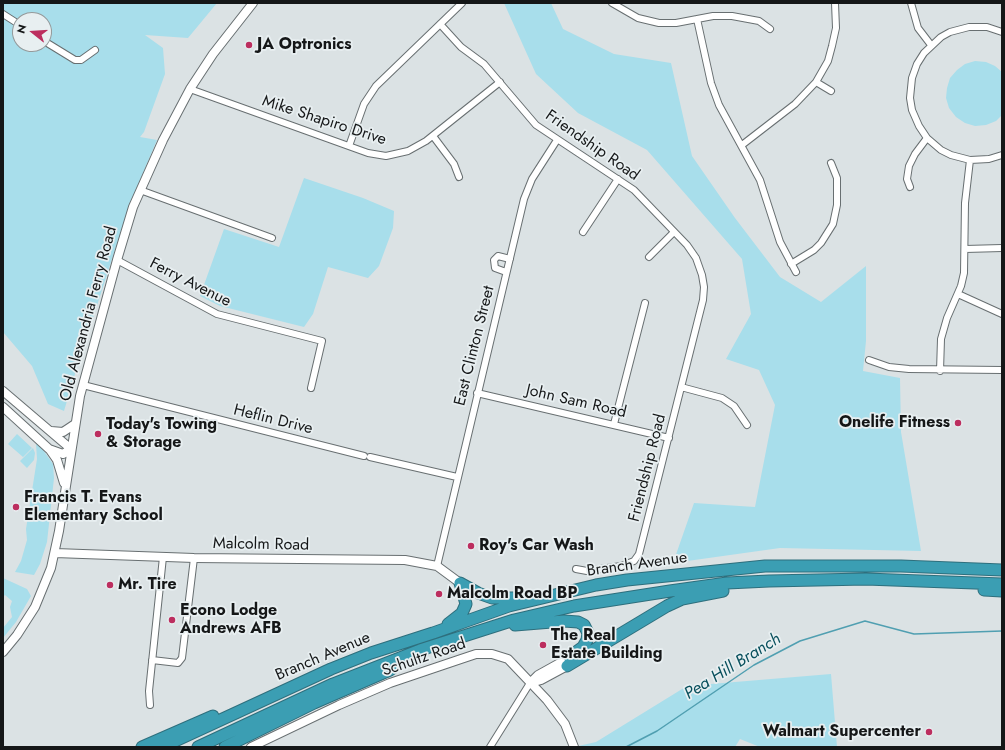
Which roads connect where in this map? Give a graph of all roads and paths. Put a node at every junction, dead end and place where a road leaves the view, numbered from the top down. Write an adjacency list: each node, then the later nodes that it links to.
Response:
1 (253, 3): 17 (street, Old Alexandria Ferry Road)
2 (462, 3): 9 (street)
3 (612, 3): 7 (street)
4 (835, 3): 16 (street)
5 (911, 3): 12 (street)
6 (3, 14): 8 (street)
7 (697, 19): 10 (street); 22 (street)
8 (12, 20)
9 (440, 24): 15 (street, Friendship Road); 23 (street)
10 (770, 29)
11 (1002, 32): 12 (street)
12 (931, 45): 20 (street)
13 (52, 46): 14 (street)
14 (95, 50)
15 (500, 82): 19 (street, Mike Shapiro Drive); 21 (street, Friendship Road)
16 (816, 82): 18 (street); 22 (street)
17 (190, 89): 23 (street, Mike Shapiro Drive); 30 (street, Old Alexandria Ferry Road)
18 (831, 90)
19 (433, 136): 23 (street, Mike Shapiro Drive); 27 (street)
20 (927, 138): 25 (street); 29 (street)
21 (557, 140): 28 (street, Friendship Road); 37 (street, East Clinton Street)
22 (742, 145): 39 (street)
23 (349, 146)
24 (1002, 155): 25 (street)
25 (970, 160): 34 (street)
26 (831, 163): 39 (street)
27 (459, 177)
28 (618, 179): 31 (street); 32 (street, Friendship Road)
29 (910, 187)
30 (140, 190): 33 (street); 38 (street, Old Alexandria Ferry Road)
31 (583, 232)
32 (674, 232): 36 (street); 50 (street, Friendship Road)
33 (272, 238)
34 (965, 248): 35 (street); 42 (street)
35 (1002, 248)
36 (649, 257)
37 (510, 258): 40 (street, East Clinton Street); 40 (street)
38 (117, 260): 48 (street, Old Alexandria Ferry Road); 49 (street, Ferry Avenue)
39 (791, 264): 41 (street)
40 (506, 272): 52 (street, East Clinton Street)
41 (796, 272)
42 (958, 294): 44 (street); 47 (street)
43 (644, 303): 55 (street)
44 (1002, 314)
45 (869, 360): 47 (street)
46 (1002, 370): 47 (street)
47 (940, 371)
48 (83, 385): 54 (street, Old Alexandria Ferry Road); 61 (street, Heflin Drive)
49 (311, 388)
50 (681, 388): 56 (street); 58 (street, Friendship Road)
51 (3, 391): 57 (street)
52 (477, 393): 55 (street, John Sam Road); 61 (street, East Clinton Street)
53 (3, 407): 59 (street)
54 (75, 424): 57 (street); 60 (street, Old Alexandria Ferry Road)
55 (614, 424): 58 (street, John Sam Road)
56 (747, 425)
57 (48, 430): 60 (street)
58 (669, 438): 68 (street, Friendship Road)
59 (50, 449): 60 (street); 62 (street)
60 (71, 449): 62 (street, Old Alexandria Ferry Road)
61 (457, 477): 66 (street, East Clinton Street)
62 (65, 488): 63 (street, Old Alexandria Ferry Road)
63 (55, 553): 64 (street, Malcolm Road); 78 (street, Old Alexandria Ferry Road)
64 (163, 557): 65 (street, Malcolm Road); 79 (street)
65 (194, 558): 66 (street, Malcolm Road); 79 (street)
66 (437, 566): 71 (street, Malcolm Road)
67 (1002, 568): 74 (highway, Branch Avenue)
68 (576, 569)
69 (769, 581): 70 (highway, Branch Avenue); 75 (highway, Branch Avenue); 80 (highway)
70 (921, 581): 72 (highway, Branch Avenue); 73 (highway)
71 (460, 583): 74 (highway); 76 (highway)
72 (1002, 584)
73 (1002, 591)
74 (567, 592): 76 (highway, Branch Avenue)
75 (494, 626): 77 (highway, Branch Avenue); 80 (highway)
76 (433, 633): 82 (highway, Branch Avenue)
77 (420, 650): 86 (highway, Branch Avenue); 87 (highway)
78 (3, 652)
79 (152, 660): 83 (street)
80 (566, 663): 81 (street)
81 (530, 683): 88 (street, Schultz Road); 89 (street); 90 (street, Schultz Road)
82 (281, 692): 84 (highway); 85 (highway, Branch Avenue)
83 (150, 705)
84 (142, 747)
85 (162, 747)
86 (198, 747)
87 (225, 747)
88 (251, 747)
89 (490, 747)
90 (574, 747)

